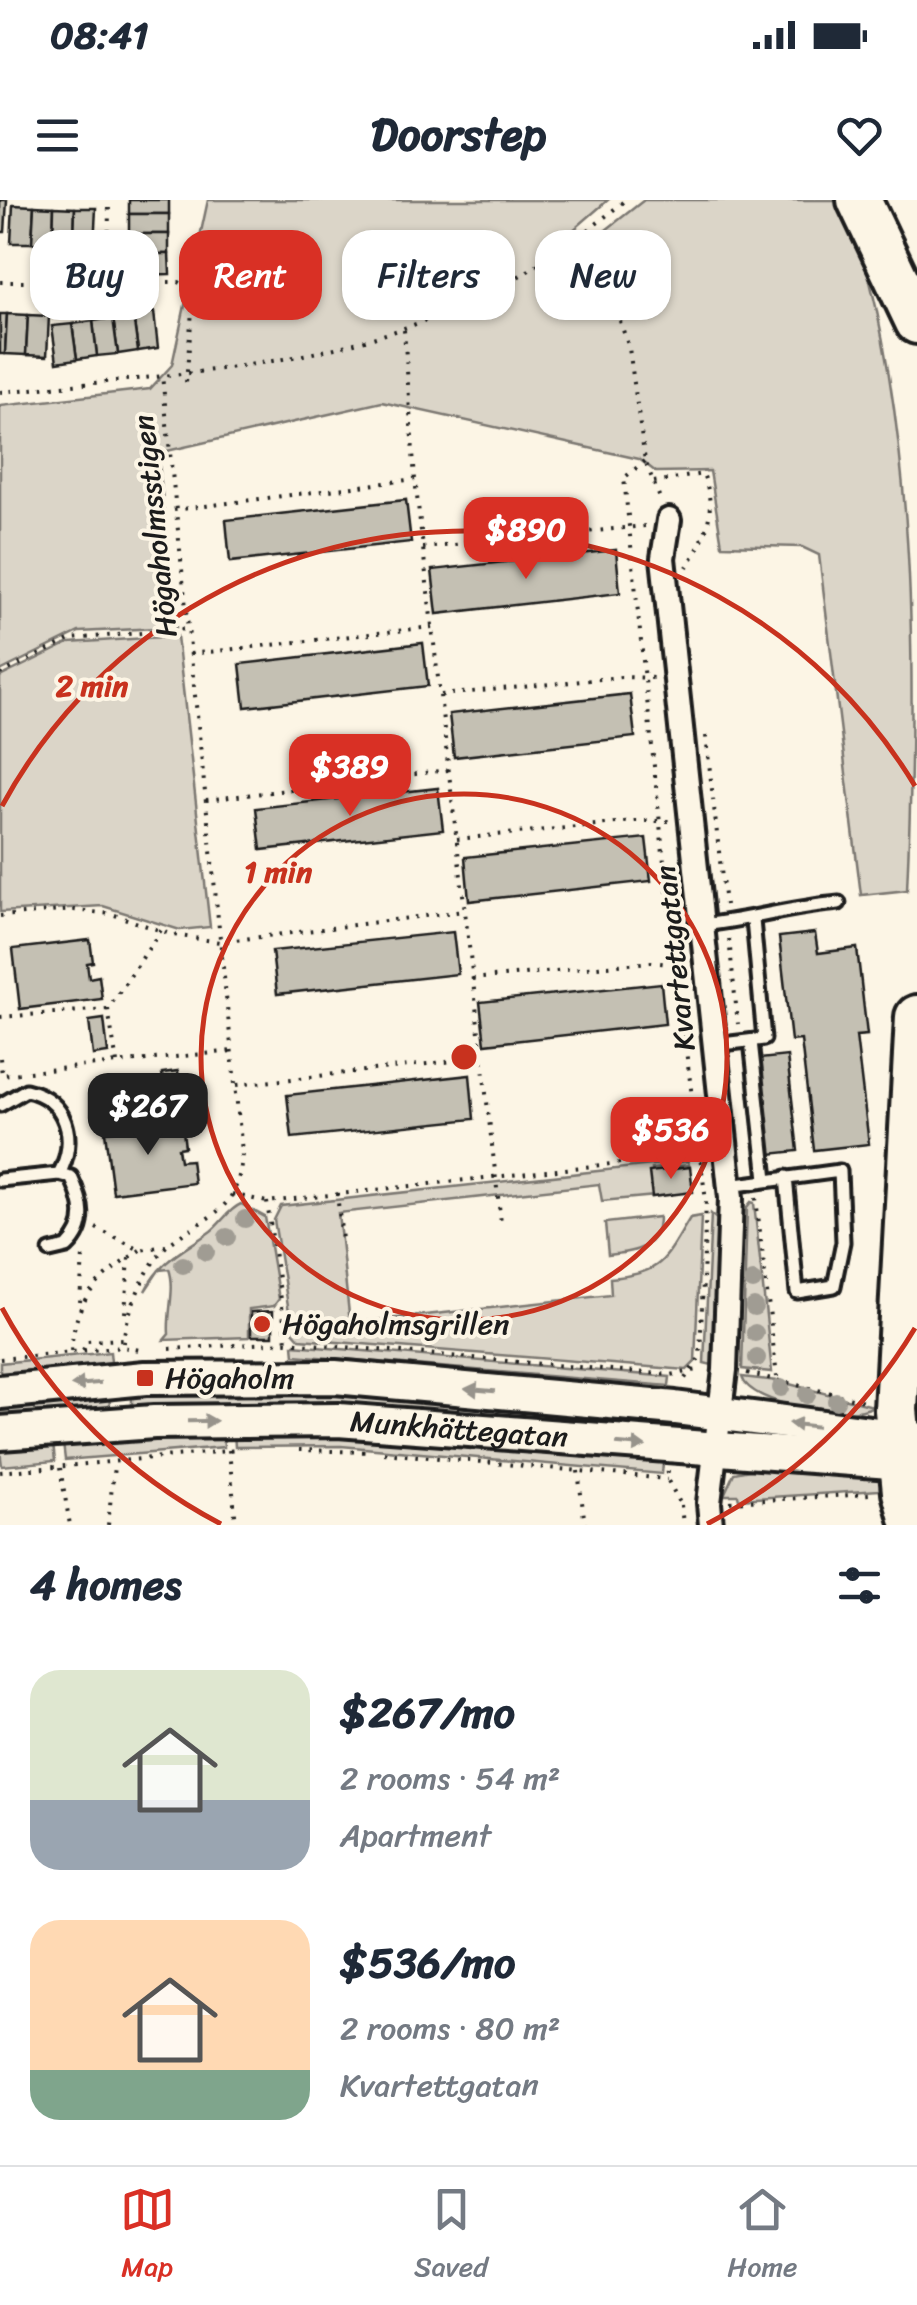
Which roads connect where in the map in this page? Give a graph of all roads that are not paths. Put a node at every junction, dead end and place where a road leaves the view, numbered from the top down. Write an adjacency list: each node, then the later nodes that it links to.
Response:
1 (859, 200): 3 (highway)
2 (874, 200): 3 (highway)
3 (917, 321)
4 (669, 520): 7 (street, Kvartettgatan)
5 (839, 903): 6 (lane)
6 (753, 920): 7 (lane); 9 (lane)
7 (701, 925): 10 (street, Kvartettgatan)
8 (917, 1016): 22 (highway)
9 (745, 1041): 10 (lane); 15 (lane)
10 (714, 1045): 16 (street, Kvartettgatan)
11 (0, 1105): 12 (lane)
12 (59, 1174): 14 (lane); 17 (lane)
13 (786, 1176): 13 (lane); 15 (lane)
14 (0, 1180)
15 (760, 1180): 16 (lane)
16 (730, 1186): 19 (street, Kvartettgatan)
17 (50, 1251)
18 (0, 1392): 19 (street, Munkhättegatan, one-way to 18)
19 (721, 1413): 21 (street, Kvartettgatan); 22 (street, Munkhättegatan, one-way to 19)
20 (0, 1433): 21 (street, Munkhättegatan, one-way to 21)
21 (716, 1451): 22 (street, Munkhättegatan); 23 (street, Kvartettgatan)
22 (909, 1451): 24 (highway)
23 (711, 1525)
24 (913, 1525)

